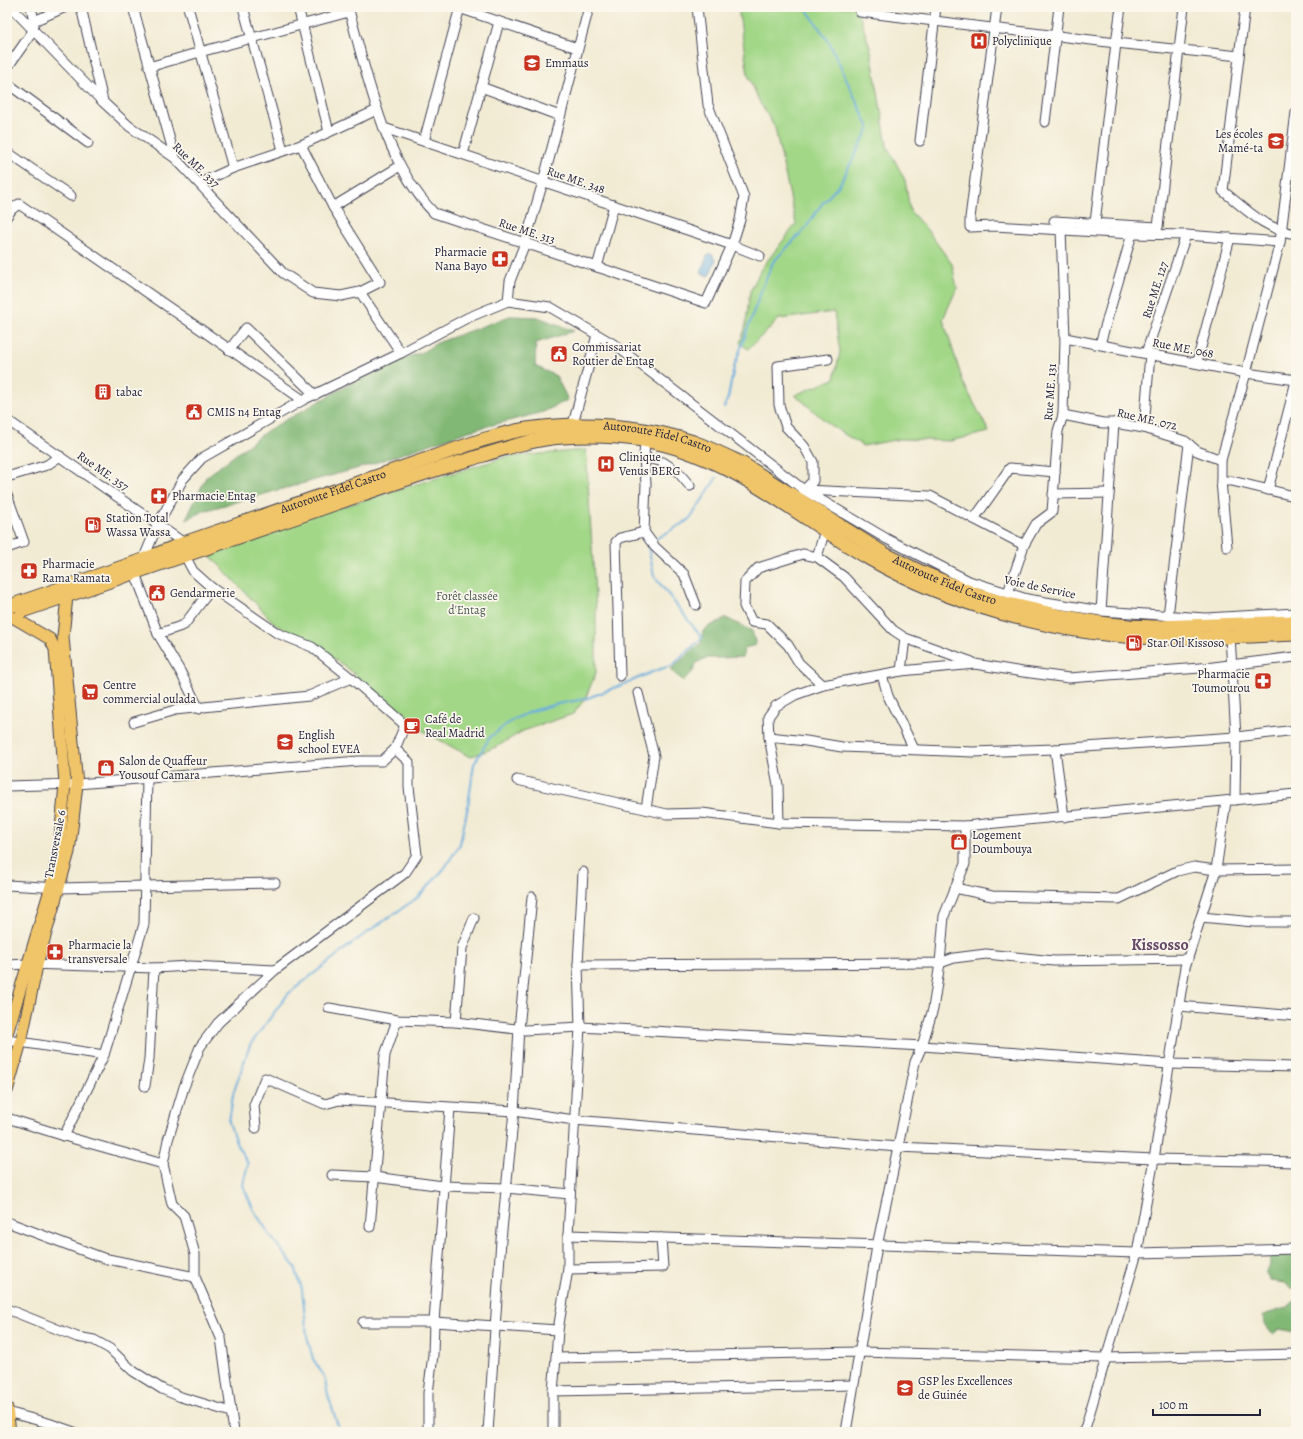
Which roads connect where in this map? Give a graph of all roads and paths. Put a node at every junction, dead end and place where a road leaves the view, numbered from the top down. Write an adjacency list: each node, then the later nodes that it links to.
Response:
1 (11, 7): 25 (street, Rue ME. 337)
2 (30, 7): 20 (street)
3 (66, 7): 20 (street)
4 (81, 7): 37 (street)
5 (133, 7): 33 (street)
6 (188, 7): 31 (street)
7 (243, 7): 27 (street)
8 (298, 7): 23 (street)
9 (459, 7): 22 (street); 44 (street)
10 (589, 7): 29 (street)
11 (697, 7): 70 (street)
12 (936, 7): 21 (street)
13 (997, 7): 24 (street)
14 (1059, 7): 26 (street)
15 (1121, 7): 28 (street)
16 (1184, 7): 30 (street)
17 (1245, 7): 32 (street)
18 (349, 9): 23 (street); 38 (street, Rue ME. 313)
19 (860, 12): 21 (street)
20 (34, 21): 25 (street)
21 (934, 21): 24 (street); 45 (street)
22 (500, 22): 29 (street); 36 (street)
23 (303, 24): 27 (street); 43 (street)
24 (994, 28): 26 (street); 62 (street)
25 (33, 31): 34 (street); 37 (street, Rue ME. 337)
26 (1056, 35): 28 (street); 41 (street)
27 (252, 38): 31 (street); 48 (street)
28 (1116, 43): 30 (street); 61 (street)
29 (577, 48): 40 (street)
30 (1179, 49): 32 (street); 61 (street)
31 (200, 52): 33 (street); 53 (street)
32 (1239, 56): 63 (street)
33 (149, 67): 51 (street)
34 (7, 68)
35 (7, 83): 46 (street)
36 (481, 87): 40 (street); 50 (street)
37 (103, 102): 51 (street, Rue ME. 337)
38 (377, 110): 42 (street, Rue ME. 313); 43 (street)
39 (1296, 112): 63 (street)
40 (560, 116): 54 (street)
41 (1045, 122)
42 (384, 128): 44 (street, Rue ME. 348); 52 (street, Rue ME. 313)
43 (329, 132): 47 (street)
44 (424, 141): 50 (street, Rue ME. 348)
45 (920, 141)
46 (88, 143)
47 (301, 144): 48 (street); 58 (street)
48 (283, 150): 53 (street)
49 (7, 152): 56 (street)
50 (463, 154): 54 (street, Rue ME. 348)
51 (175, 158): 55 (street, Rue ME. 337)
52 (400, 166): 58 (street); 69 (street, Rue ME. 313)
53 (233, 168): 55 (street)
54 (543, 182): 57 (street, Rue ME. 348); 69 (street)
55 (200, 184): 73 (street, Rue ME. 337)
56 (71, 196)
57 (614, 206): 70 (street, Rue ME. 348); 72 (street)
58 (333, 207): 73 (street, Rue ME. 337)
59 (7, 216): 78 (street)
60 (1054, 221): 61 (street)
61 (1095, 223)
62 (1061, 229): 64 (street); 76 (street, Rue ME. 131)
63 (1282, 232): 65 (street); 68 (street)
64 (1132, 234): 66 (street); 77 (street)
65 (1296, 234)
66 (1186, 235): 67 (street); 80 (street, Rue ME. 127)
67 (1230, 238): 68 (street); 82 (street)
68 (1280, 242): 83 (street)
69 (525, 243): 72 (street, Rue ME. 313); 74 (street)
70 (732, 245): 71 (street, Rue ME. 348); 72 (street, Rue ME. 313)
71 (760, 256)
72 (597, 267)
73 (360, 292): 79 (street)
74 (508, 301): 75 (street, Voie de Service); 79 (street)
75 (597, 335): 90 (street); 103 (street, Voie de Service)
76 (1065, 338): 77 (street, Rue ME. 068); 87 (street, Rue ME. 131)
77 (1100, 344): 80 (street, Rue ME. 068)
78 (229, 350): 85 (street); 86 (street)
79 (401, 353): 85 (street)
80 (1148, 353): 82 (street, Rue ME. 068); 91 (street, Rue ME. 127)
81 (828, 359): 103 (street)
82 (1196, 362): 83 (street, Rue ME. 068)
83 (1246, 373): 84 (street, Rue ME. 068); 96 (street)
84 (1296, 380): 101 (street)
85 (315, 395): 86 (street)
86 (303, 400): 108 (street)
87 (1063, 415): 89 (street, Rue ME. 072); 97 (street, Rue ME. 131)
88 (7, 420): 94 (street, Rue ME. 357)
89 (1114, 423): 91 (street, Rue ME. 072); 102 (street)
90 (573, 424): 103 (highway, Autoroute Fidel Castro); 114 (highway, Autoroute Fidel Castro)
91 (1144, 428): 93 (street, Rue ME. 072)
92 (645, 440): 95 (street); 109 (highway, Autoroute Fidel Castro); 114 (highway, Autoroute Fidel Castro)
93 (1189, 444): 96 (street, Rue ME. 072); 125 (street)
94 (60, 456): 98 (street); 108 (street, Rue ME. 357)
95 (644, 457): 100 (street); 110 (street)
96 (1221, 460): 99 (street)
97 (1055, 472): 104 (street, Rue ME. 131); 107 (street)
98 (7, 477)
99 (1221, 481): 101 (street); 112 (street)
100 (690, 486)
101 (1268, 490): 106 (street)
102 (1109, 493): 104 (street); 122 (street)
103 (800, 494): 107 (street); 120 (street, Voie de Service); 126 (highway, Autoroute Fidel Castro)
104 (1054, 494): 111 (street, Rue ME. 131)
105 (7, 495): 113 (street)
106 (1296, 496)
107 (974, 519): 111 (street)
108 (158, 524): 114 (street, Rue ME. 357); 116 (street)
109 (825, 530): 115 (street); 129 (highway, Autoroute Fidel Castro)
110 (644, 532): 121 (street); 136 (street)
111 (1024, 545): 120 (street, Rue ME. 131)
112 (1227, 547)
113 (7, 548)
114 (184, 549): 116 (highway, Autoroute Fidel Castro); 117 (highway, Autoroute Fidel Castro); 118 (street, Rue ME. 357)
115 (817, 556): 130 (street); 138 (street)
116 (143, 560): 119 (highway, Autoroute Fidel Castro)
117 (135, 573): 119 (highway, Autoroute Fidel Castro); 127 (street)
118 (212, 588): 127 (street); 137 (street, Rue ME. 357)
119 (65, 591): 123 (highway, Autoroute Fidel Castro); 151 (main road, Transversale 6)
120 (1008, 593): 122 (street, Voie de Service)
121 (696, 605)
122 (1101, 611): 125 (street, Voie de Service)
123 (8, 613): 150 (main road, Transversale 6)
124 (1296, 613): 125 (street, Voie de Service)
125 (1168, 616)
126 (1296, 622)
127 (158, 634): 140 (street)
128 (1296, 634): 129 (highway, Autoroute Fidel Castro)
129 (1230, 636): 133 (street)
130 (905, 638): 132 (street); 134 (street)
131 (1295, 656): 133 (street)
132 (975, 664): 133 (street); 134 (street)
133 (1232, 665): 144 (street)
134 (901, 671): 135 (street)
135 (882, 675): 138 (street); 146 (street)
136 (620, 676)
137 (351, 678): 140 (street); 145 (street, Rue ME. 357)
138 (823, 685): 143 (street)
139 (638, 693): 155 (street)
140 (198, 708): 141 (street)
141 (134, 722)
142 (1296, 730): 144 (street)
143 (769, 737): 146 (street); 157 (street)
144 (1236, 737): 147 (street); 154 (street)
145 (395, 749): 148 (street); 178 (street)
146 (914, 749): 147 (street)
147 (1055, 749): 156 (street)
148 (147, 778): 151 (street); 164 (street)
149 (518, 780): 155 (street)
150 (65, 784): 151 (street); 152 (street); 165 (main road, Transversale 6)
151 (77, 784): 165 (main road, Transversale 6)
152 (7, 786)
153 (1296, 794): 154 (street)
154 (1231, 801): 156 (street); 160 (street)
155 (646, 809): 157 (street)
156 (1064, 816): 158 (street)
157 (779, 823): 158 (street)
158 (965, 826): 166 (street)
159 (1296, 869): 160 (street)
160 (1216, 870): 166 (street); 168 (street)
161 (583, 872): 173 (street)
162 (275, 883): 164 (street)
163 (7, 886): 165 (street)
164 (145, 886): 165 (street); 176 (street)
165 (55, 888): 175 (main road, Transversale 6)
166 (955, 888): 172 (street)
167 (532, 897): 185 (street)
168 (1201, 917): 170 (street); 171 (street)
169 (474, 918): 183 (street)
170 (1296, 922)
171 (1188, 959): 172 (street); 179 (street)
172 (940, 963): 173 (street); 189 (street)
173 (578, 964): 184 (street)
174 (7, 965): 175 (street)
175 (32, 965): 176 (street); 186 (main road, Transversale 6); 188 (main road, Transversale 6)
176 (130, 966): 177 (street); 190 (street)
177 (154, 968): 178 (street); 193 (street)
178 (275, 970): 205 (street)
179 (1179, 1006): 181 (street); 191 (street)
180 (329, 1008): 182 (street)
181 (1296, 1016)
182 (397, 1020): 183 (street); 195 (street)
183 (456, 1022): 185 (street)
184 (580, 1027): 185 (street); 189 (street); 199 (street)
185 (519, 1029): 197 (street)
186 (7, 1034)
187 (7, 1040): 188 (street)
188 (21, 1042): 190 (street); 194 (main road, Transversale 6)
189 (922, 1046): 191 (street); 202 (street)
190 (104, 1055): 201 (street)
191 (1169, 1064): 192 (street); 203 (street)
192 (1296, 1067)
193 (145, 1086)
194 (7, 1091)
195 (380, 1104): 196 (street); 200 (street); 207 (street)
196 (450, 1108): 197 (street); 208 (street)
197 (514, 1112): 199 (street); 209 (street)
198 (7, 1118): 201 (street)
199 (574, 1120): 202 (street); 210 (street)
200 (256, 1128)
201 (64, 1136): 205 (street)
202 (898, 1147): 203 (street); 215 (street)
203 (1154, 1159): 204 (street); 217 (street)
204 (1296, 1162)
205 (163, 1164): 219 (street)
206 (332, 1175): 207 (street)
207 (374, 1177): 208 (street); 212 (street)
208 (443, 1186): 209 (street); 222 (street)
209 (506, 1188): 210 (street); 223 (street)
210 (570, 1194): 213 (street)
211 (7, 1222): 219 (street)
212 (370, 1227)
213 (568, 1235): 214 (street); 218 (street)
214 (661, 1238): 215 (street); 218 (street)
215 (877, 1246): 217 (street); 225 (street)
216 (1296, 1250): 217 (street)
217 (1137, 1253): 228 (street)
218 (568, 1269): 224 (street)
219 (195, 1277): 233 (street)
220 (7, 1309): 233 (street)
221 (363, 1322): 222 (street)
222 (434, 1322): 223 (street); 237 (street)
223 (495, 1325): 224 (street); 238 (street)
224 (558, 1330): 227 (street)
225 (859, 1352): 227 (street); 228 (street); 229 (street)
226 (1296, 1354): 228 (street)
227 (556, 1358): 230 (street)
228 (1105, 1358): 241 (street)
229 (853, 1385): 230 (street); 240 (street)
230 (553, 1391): 239 (street)
231 (7, 1408): 232 (main road)
232 (7, 1412): 234 (main road); 235 (street)
233 (231, 1412): 236 (street)
234 (10, 1432)
235 (74, 1432)
236 (234, 1432)
237 (430, 1432)
238 (488, 1432)
239 (553, 1432)
240 (846, 1432)
241 (1084, 1432)

